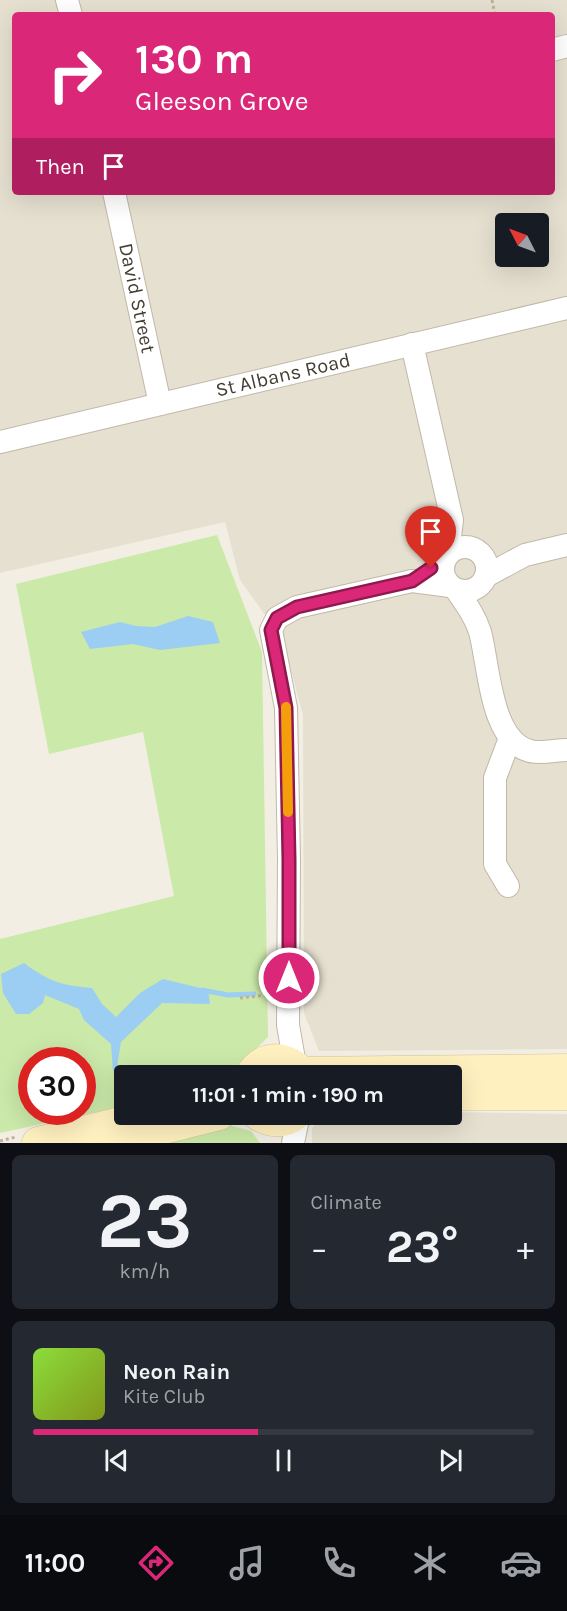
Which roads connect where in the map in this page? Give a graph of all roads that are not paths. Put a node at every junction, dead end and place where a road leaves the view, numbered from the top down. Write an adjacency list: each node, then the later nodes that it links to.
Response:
1 (115, 195): 4 (street, David Street)
2 (567, 308): 3 (street, St Albans Road)
3 (412, 344): 4 (street, St Albans Road); 6 (street)
4 (160, 404): 5 (street, St Albans Road)
5 (0, 442)
6 (452, 520): 8 (street); 10 (street)
7 (567, 544): 9 (street)
8 (476, 550): 9 (street); 10 (street); 11 (street)
9 (525, 555): 11 (street)
10 (446, 557): 12 (street); 13 (street)
11 (484, 580): 13 (street); 14 (street)
12 (412, 581): 13 (street); 18 (street)
13 (453, 588): 14 (street)
14 (479, 630): 15 (street)
15 (510, 738): 16 (street); 17 (street)
16 (567, 750)
17 (508, 886)
18 (284, 1065)
19 (462, 1070): 20 (street)
20 (567, 1070)
21 (462, 1094): 22 (street)
22 (567, 1094)
23 (114, 1124): 26 (street)
24 (175, 1125): 27 (street)
25 (295, 1125): 28 (street)
26 (38, 1143)
27 (103, 1143)
28 (293, 1143)

